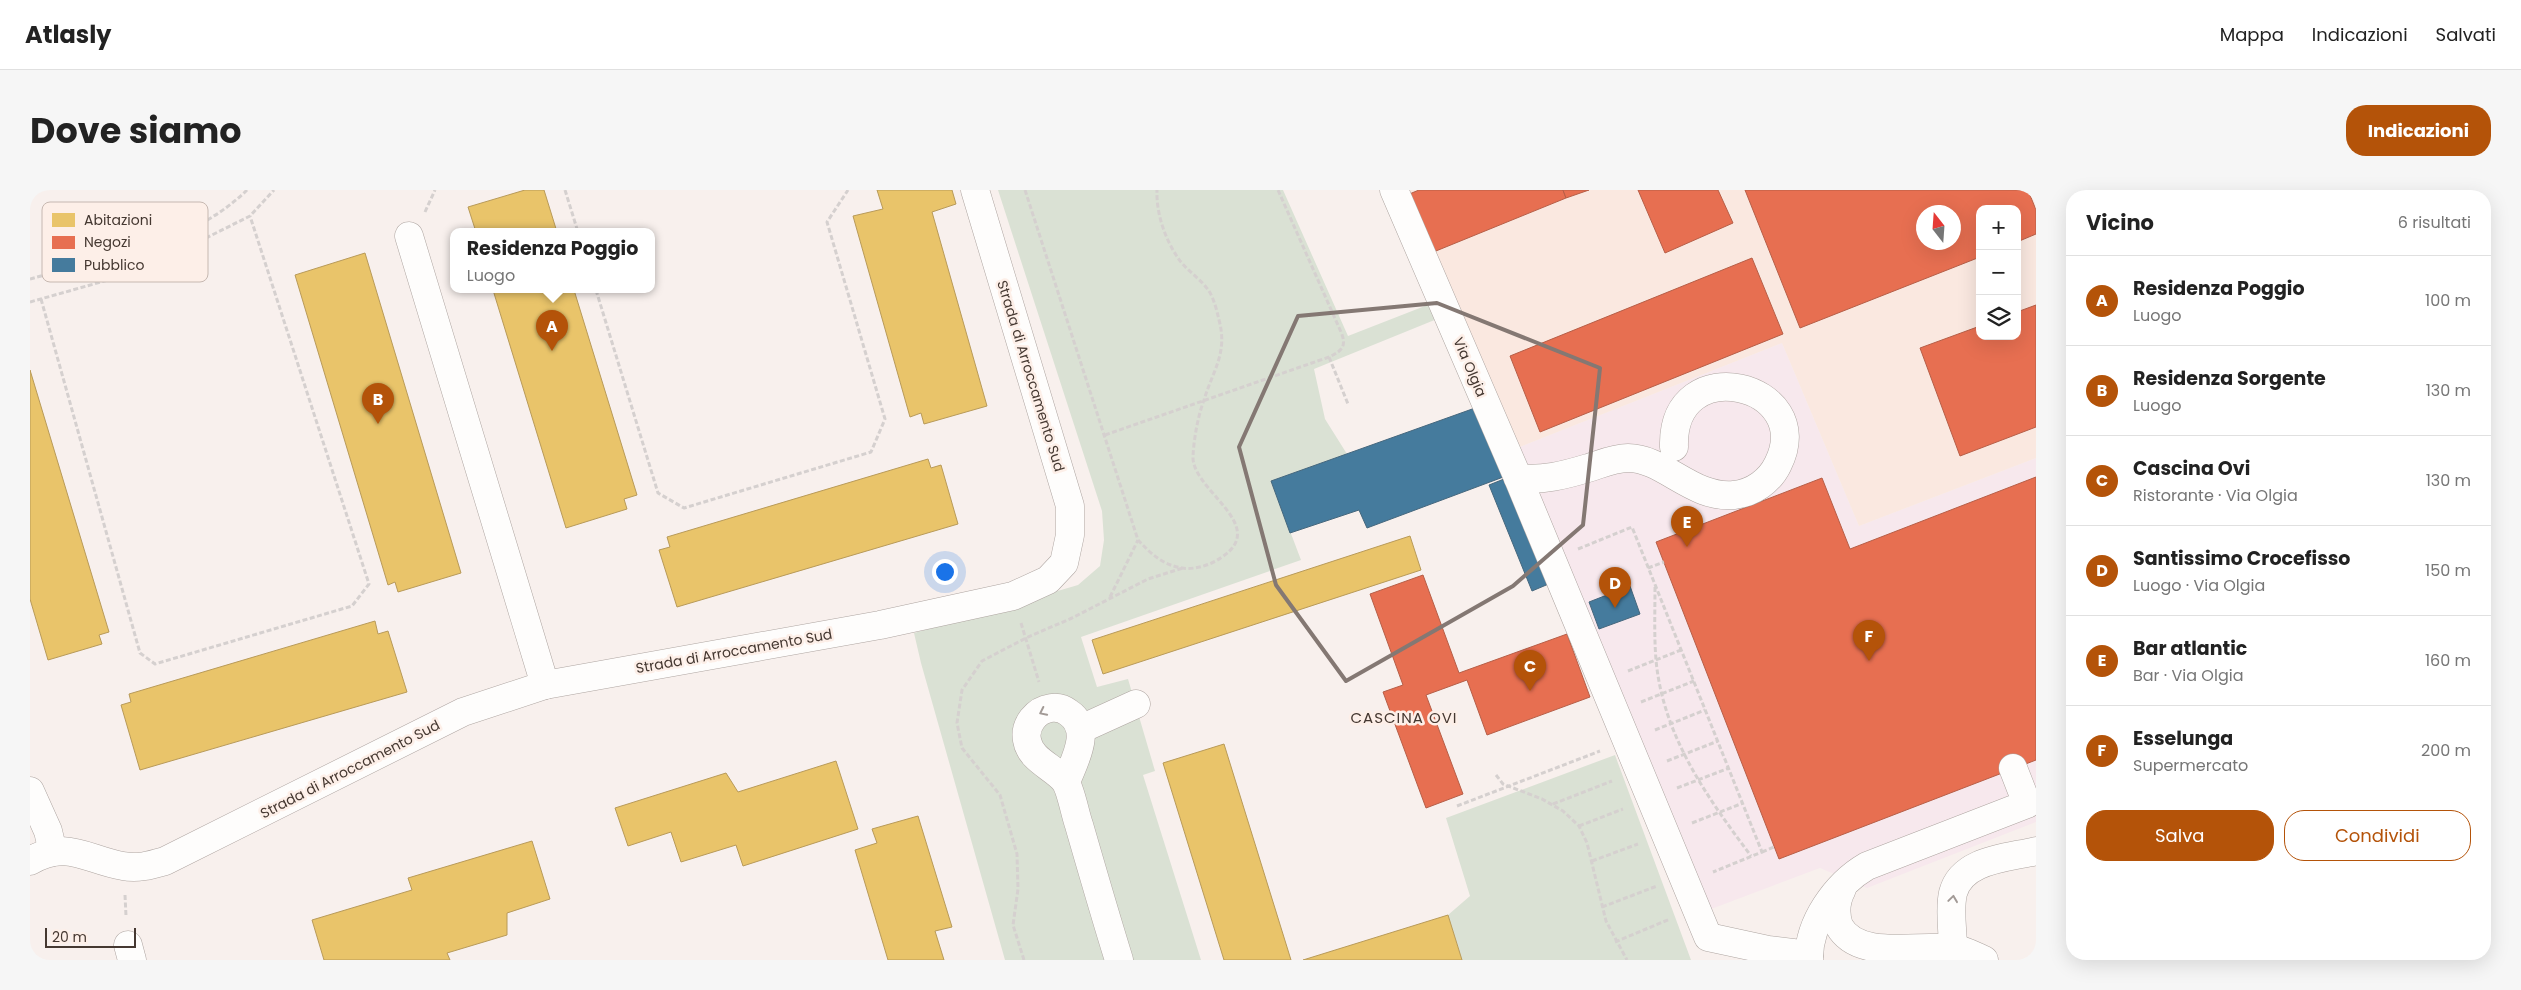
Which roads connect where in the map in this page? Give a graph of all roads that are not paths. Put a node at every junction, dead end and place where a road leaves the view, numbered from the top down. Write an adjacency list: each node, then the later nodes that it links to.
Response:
1 (975, 190): 6 (street, Strada di Arroccamento Sud)
2 (1394, 190): 5 (street, Via Olgia)
3 (409, 236): 6 (street)
4 (1674, 447): 5 (street)
5 (1518, 478): 18 (street, Via Olgia)
6 (545, 685): 14 (street, Strada di Arroccamento Sud)
7 (1136, 704): 8 (street)
8 (1081, 729): 10 (street); 10 (street, one-way to 10)
9 (2013, 768): 12 (street)
10 (1066, 782): 19 (street)
11 (30, 791): 14 (street)
12 (2031, 802): 15 (street)
13 (2036, 852): 17 (street, one-way to 13)
14 (43, 856)
15 (1856, 872): 16 (street); 18 (street)
16 (1837, 915): 17 (street); 20 (street)
17 (1953, 948): 21 (street)
18 (1809, 957)
19 (1119, 960)
20 (1854, 960)
21 (1984, 960)

